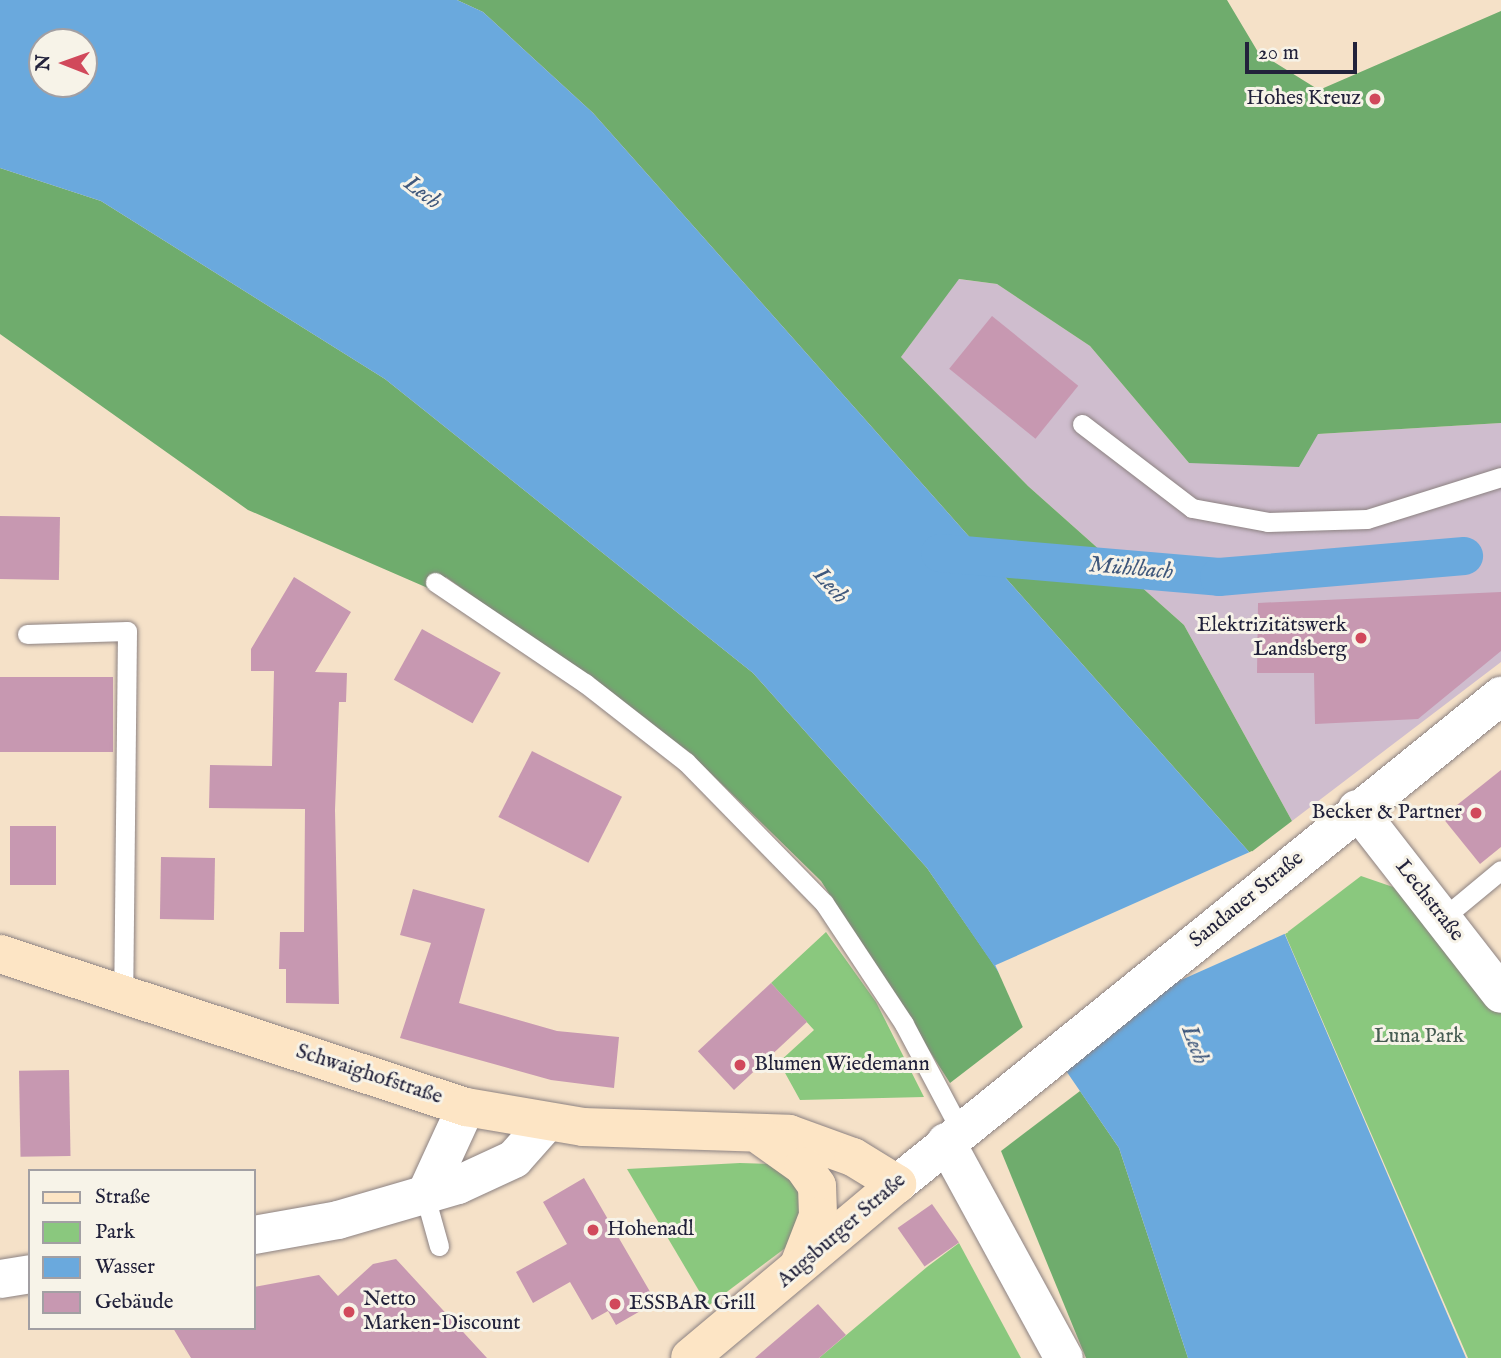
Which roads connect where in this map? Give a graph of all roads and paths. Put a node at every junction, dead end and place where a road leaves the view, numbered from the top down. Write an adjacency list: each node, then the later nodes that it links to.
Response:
1 (1082, 424): 2 (lane)
2 (1501, 477)
3 (435, 582): 14 (lane)
4 (27, 634): 10 (lane)
5 (1501, 696): 6 (street, Sandauer Straße)
6 (1357, 809): 8 (street, Lechstraße); 14 (street, Sandauer Straße)
7 (1501, 870): 8 (lane)
8 (1443, 918): 11 (street, Lechstraße)
9 (0, 954): 10 (street, Schwaighofstraße)
10 (122, 991): 12 (street, Schwaighofstraße)
11 (1501, 994)
12 (466, 1107): 13 (street, Schwaighofstraße); 17 (street)
13 (547, 1122): 15 (street, Schwaighofstraße); 17 (street)
14 (970, 1125): 16 (street, Augsburger Straße); 24 (street)
15 (751, 1132): 16 (street, Schwaighofstraße); 20 (street, Schwaighofstraße)
16 (897, 1184): 20 (street, Augsburger Straße)
17 (425, 1196): 18 (street); 19 (lane)
18 (256, 1235)
19 (439, 1246)
20 (797, 1270): 23 (street, Augsburger Straße)
21 (28, 1274): 22 (street)
22 (0, 1279)
23 (690, 1358)
24 (1064, 1358)

